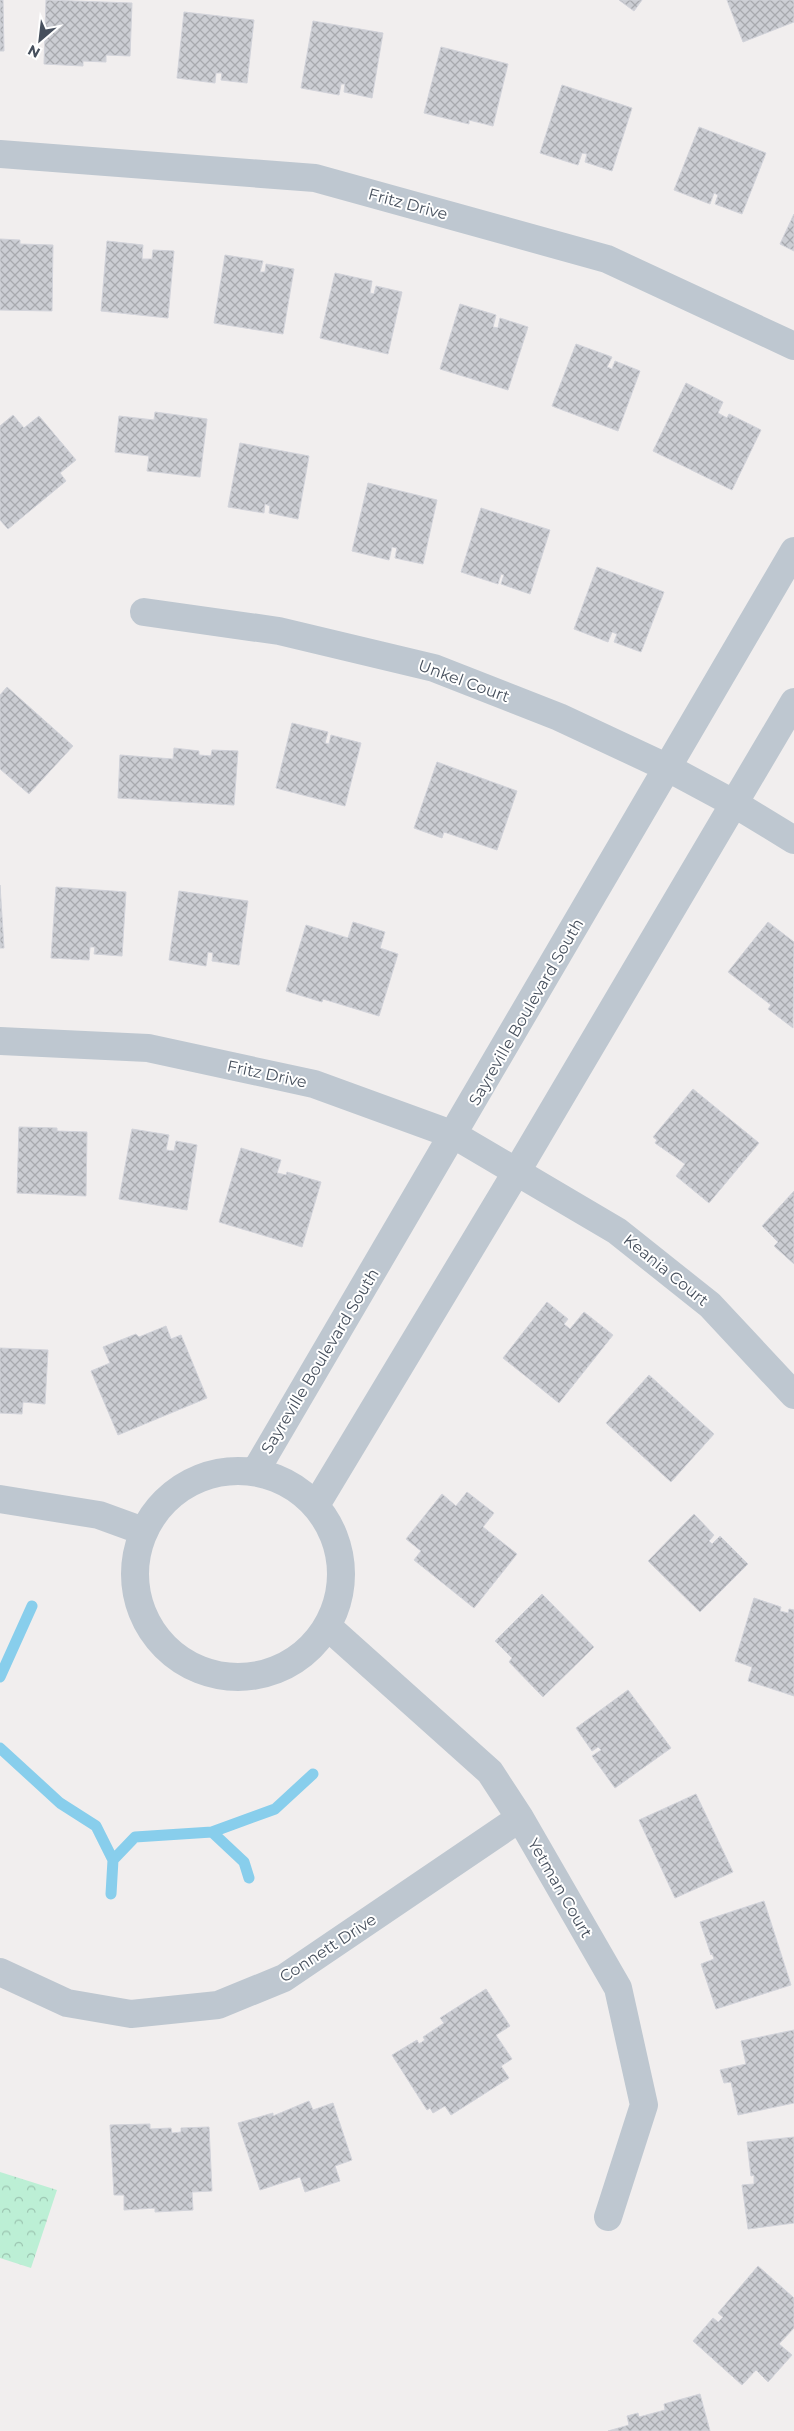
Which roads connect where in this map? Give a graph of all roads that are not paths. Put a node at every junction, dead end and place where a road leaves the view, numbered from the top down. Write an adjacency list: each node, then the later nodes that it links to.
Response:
1 (0, 154): 2 (street, Fritz Drive)
2 (794, 346)
3 (794, 551): 6 (street, Sayreville Boulevard South)
4 (144, 612): 6 (street, Unkel Court)
5 (794, 702): 7 (street)
6 (668, 768): 7 (street, Unkel Court); 10 (street, Sayreville Boulevard South)
7 (735, 804): 8 (street, Unkel Court); 11 (street)
8 (794, 840)
9 (0, 1040): 10 (street, Fritz Drive)
10 (454, 1135): 11 (street, Fritz Drive); 13 (street, Sayreville Boulevard South)
11 (517, 1171): 12 (street, Keania Court); 15 (street)
12 (794, 1395)
13 (255, 1472): 15 (street, Sayreville Boulevard South); 16 (street, Sayreville Boulevard South)
14 (0, 1499): 16 (street)
15 (316, 1505): 17 (street, Sayreville Boulevard South)
16 (143, 1531): 17 (street, Sayreville Boulevard South)
17 (327, 1626): 18 (street, Yetman Court)
18 (520, 1818): 19 (street, Connett Drive); 20 (street, Yetman Court)
19 (0, 1972)
20 (608, 2217)

